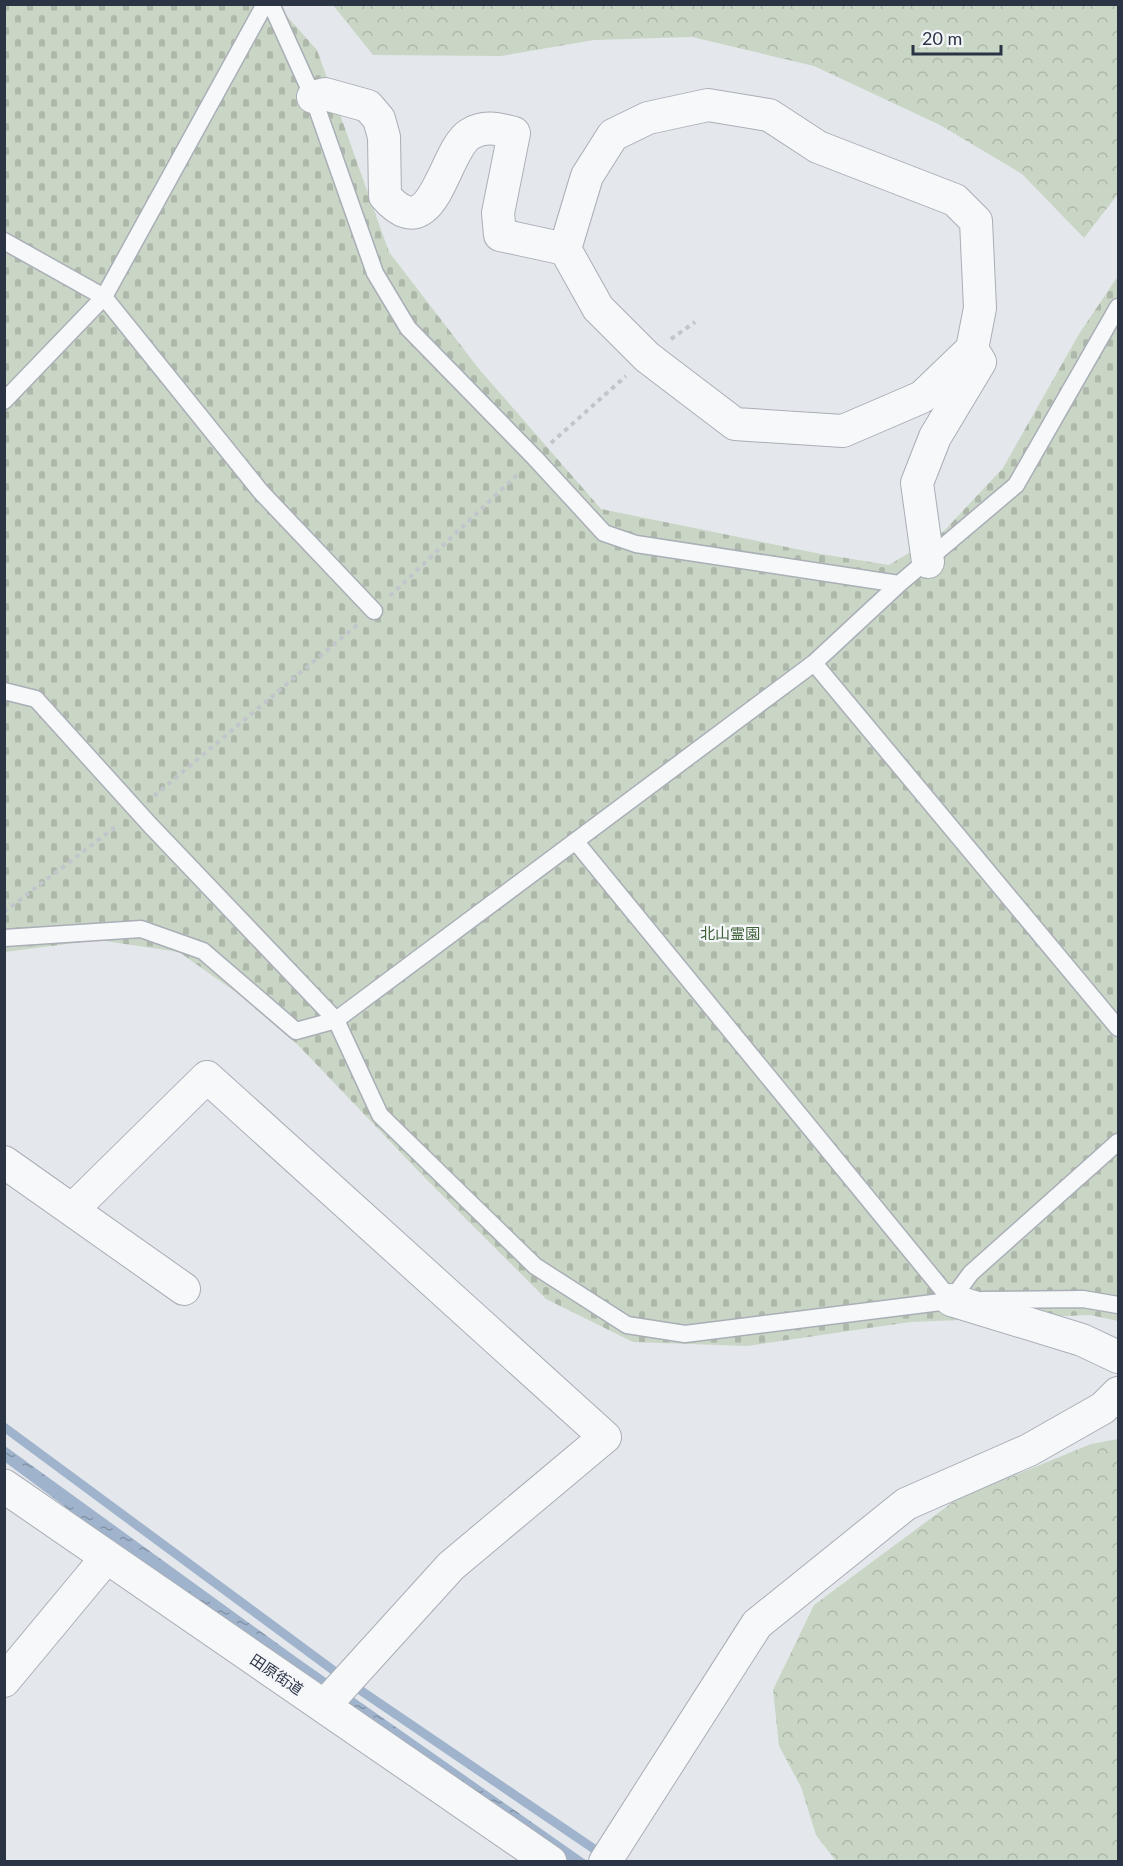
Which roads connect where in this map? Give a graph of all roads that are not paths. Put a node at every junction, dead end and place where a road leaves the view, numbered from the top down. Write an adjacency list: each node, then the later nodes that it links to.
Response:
1 (265, 4): 6 (lane)
2 (271, 4): 3 (lane)
3 (313, 97): 5 (street); 11 (lane)
4 (4, 241): 6 (lane)
5 (565, 249): 8 (street); 8 (street)
6 (104, 297): 9 (lane); 12 (lane)
7 (1119, 307): 10 (lane)
8 (972, 349): 10 (street)
9 (4, 400)
10 (928, 562): 11 (lane)
11 (899, 584): 13 (lane)
12 (374, 611)
13 (814, 663): 15 (lane); 18 (lane)
14 (4, 691): 17 (lane)
15 (576, 842): 17 (lane); 23 (lane)
16 (4, 938): 17 (lane)
17 (336, 1020): 23 (lane)
18 (1119, 1028)
19 (1119, 1142): 23 (lane)
20 (4, 1162): 21 (street)
21 (72, 1210): 22 (street); 30 (street)
22 (184, 1289)
23 (951, 1300): 24 (lane); 25 (street)
24 (1119, 1305)
25 (1119, 1357)
26 (1119, 1393): 32 (street)
27 (4, 1486): 28 (street, 田原街道)
28 (107, 1557): 29 (street); 30 (street, 田原街道)
29 (4, 1681)
30 (324, 1706): 31 (street, 田原街道)
31 (550, 1862)
32 (605, 1862)

